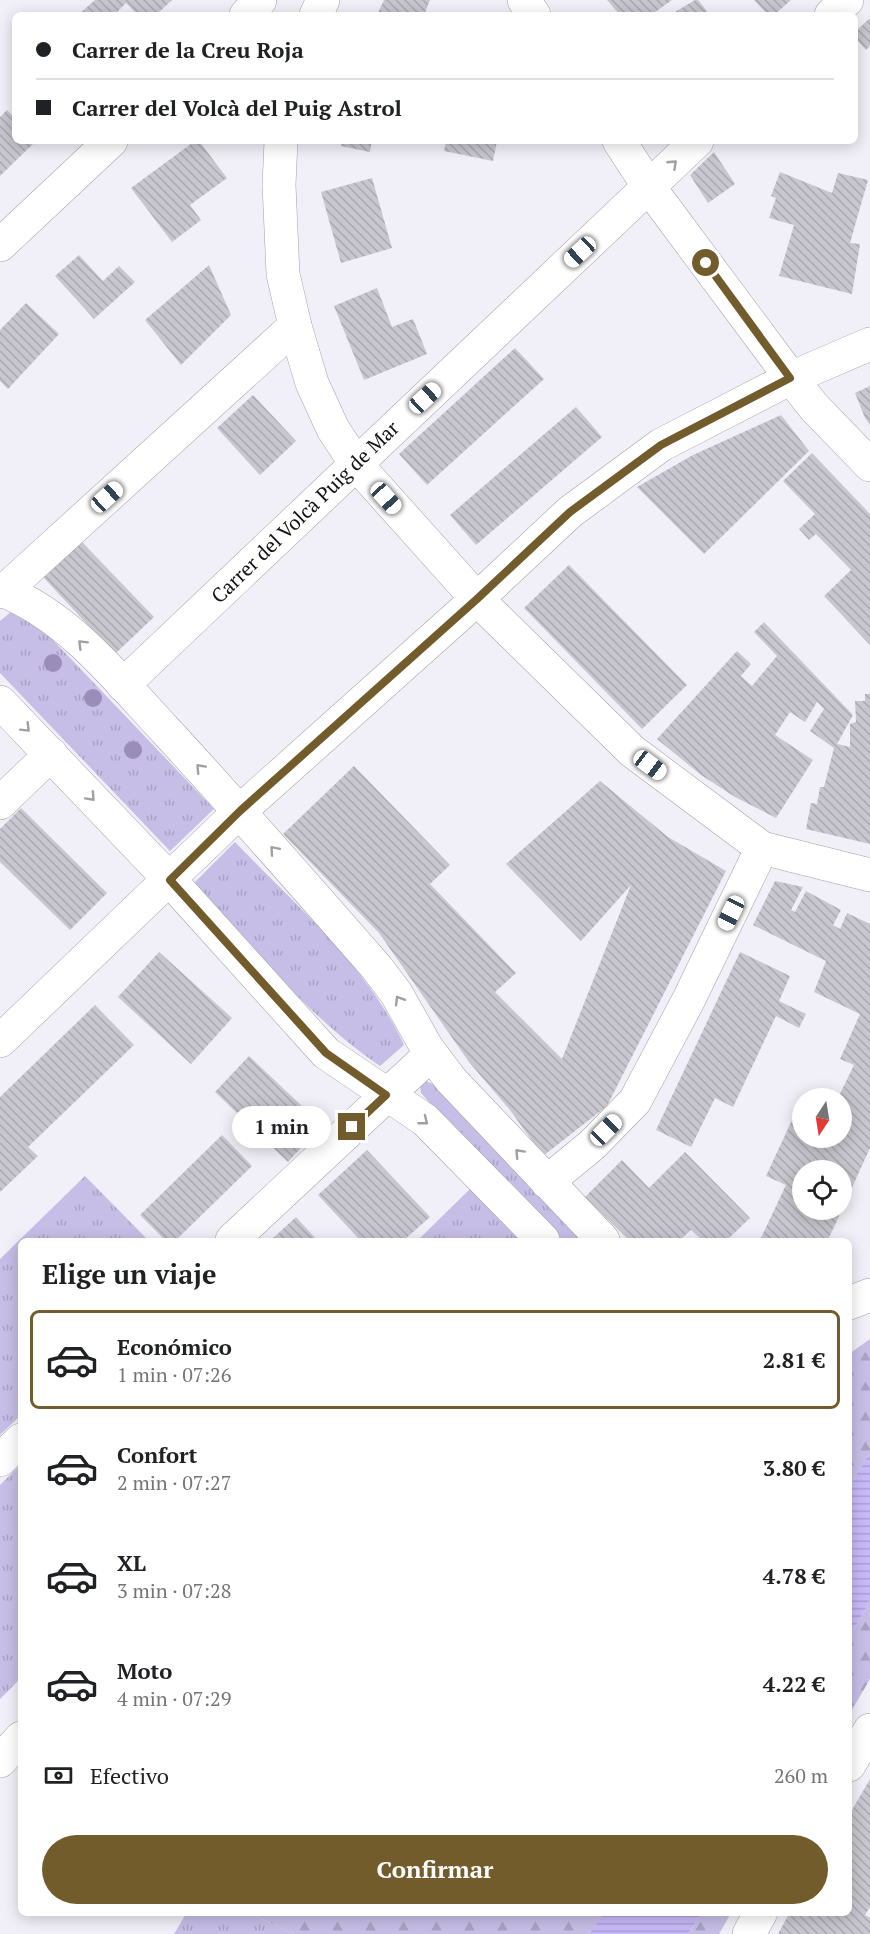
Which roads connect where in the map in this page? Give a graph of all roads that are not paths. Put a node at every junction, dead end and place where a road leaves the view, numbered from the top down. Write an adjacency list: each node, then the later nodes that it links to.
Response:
1 (260, 0): 3 (street)
2 (847, 0): 4 (street)
3 (249, 12)
4 (834, 12)
5 (108, 144): 10 (street)
6 (281, 144): 11 (street)
7 (621, 144): 9 (street)
8 (695, 144): 9 (street, Carrer del Volcà Puig de Mar, one-way to 8)
9 (649, 187): 13 (street); 14 (street, Carrer del Volcà Puig de Mar)
10 (0, 245)
11 (295, 326): 14 (street); 16 (street)
12 (870, 344): 13 (street)
13 (790, 378): 15 (street); 17 (street)
14 (356, 464): 17 (street); 18 (street, Carrer del Volcà Puig de Mar)
15 (870, 465)
16 (2, 591): 18 (street, one-way to 16)
17 (477, 599): 22 (street); 23 (street)
18 (123, 685): 22 (street, one-way to 18)
19 (0, 702): 20 (street, one-way to 20)
20 (51, 754): 21 (street); 25 (street, one-way to 25)
21 (0, 803)
22 (240, 811): 25 (street); 27 (street, one-way to 22)
23 (762, 848): 24 (street); 29 (street)
24 (870, 875)
25 (170, 880): 26 (street); 28 (street)
26 (0, 1041)
27 (431, 1054): 28 (street); 29 (street, one-way to 27)
28 (386, 1095): 30 (street); 33 (street, one-way to 33)
29 (547, 1182): 34 (street)
30 (234, 1238)
31 (520, 1238): 32 (street)
32 (533, 1238)
33 (541, 1238)
34 (601, 1238)
35 (870, 1295): 36 (street)
36 (852, 1302)
37 (18, 1443): 38 (street)
38 (0, 1460)
39 (870, 1730): 41 (street)
40 (18, 1741): 42 (street)
41 (852, 1760)
42 (0, 1761)
43 (759, 1916): 44 (street)
44 (749, 1934)

